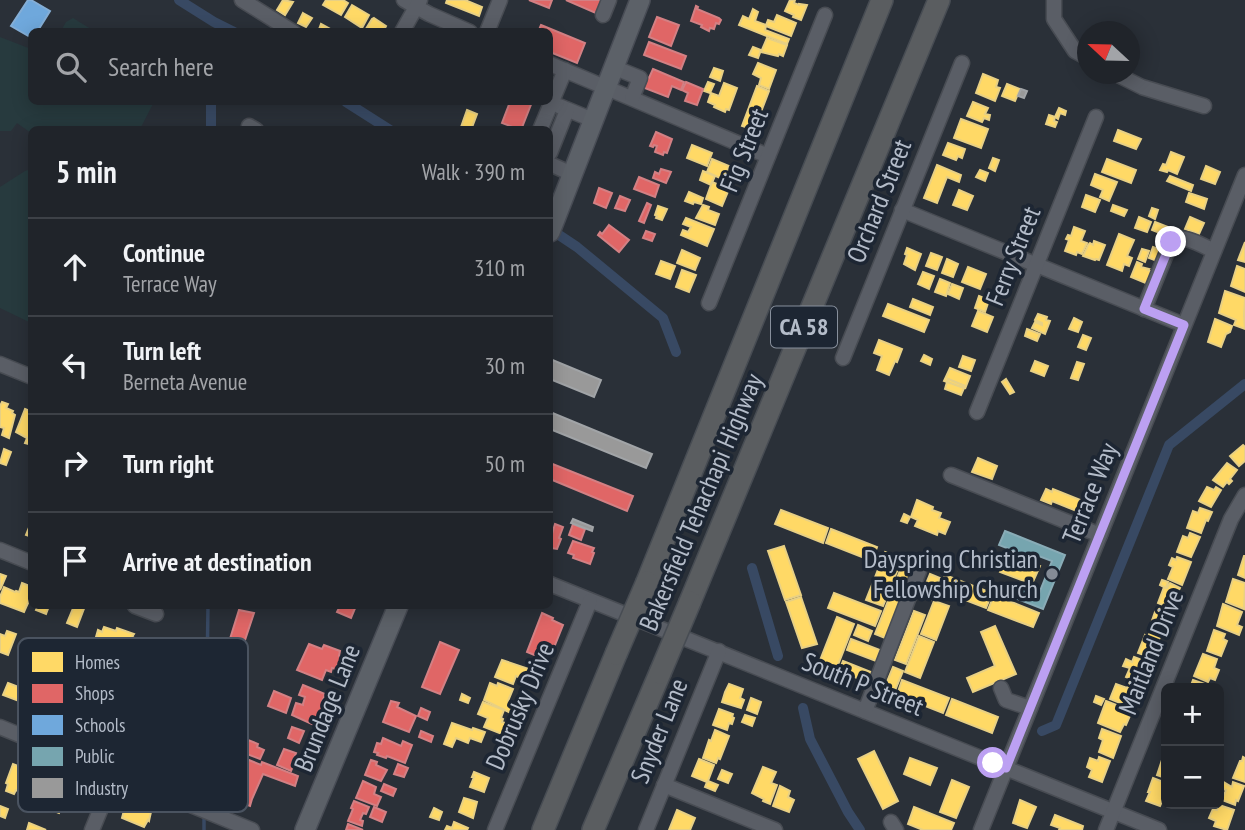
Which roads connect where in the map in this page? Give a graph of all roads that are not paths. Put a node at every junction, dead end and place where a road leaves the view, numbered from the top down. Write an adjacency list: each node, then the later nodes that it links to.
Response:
1 (242, 0): 12 (street)
2 (500, 0): 15 (street)
3 (609, 0): 10 (street)
4 (640, 0): 20 (main road)
5 (881, 0): 71 (highway, Bakersfield Tehachapi Highway / CA 58, bridge)
6 (939, 0): 16 (highway, Bakersfield Tehachapi Highway / CA 58)
7 (946, 0): 16 (highway)
8 (1054, 0): 17 (street)
9 (413, 2): 13 (street); 14 (street)
10 (603, 15)
11 (825, 15): 34 (street, Fig Street)
12 (287, 28)
13 (403, 28)
14 (461, 28)
15 (489, 28)
16 (918, 52): 76 (highway, Bakersfield Tehachapi Highway / CA 58, bridge)
17 (1077, 52)
18 (962, 63): 38 (street, Orchard Street)
19 (553, 65): 21 (street)
20 (613, 67): 23 (main road); 25 (street)
21 (565, 70): 23 (street); 24 (street)
22 (1135, 84): 28 (street)
23 (606, 87): 25 (street); 31 (main road)
24 (553, 98)
25 (632, 98): 34 (street)
26 (553, 104): 29 (street)
27 (550, 105): 32 (street)
28 (1205, 106)
29 (567, 110): 31 (street); 33 (street)
30 (1096, 117): 41 (street, Ferry Street)
31 (593, 120): 36 (main road)
32 (542, 126)
33 (553, 145)
34 (768, 156): 42 (street, Fig Street)
35 (553, 165): 36 (street)
36 (572, 174): 39 (main road)
37 (1245, 175): 40 (street, Terrace Way)
38 (902, 210): 41 (street); 45 (street, Orchard Street)
39 (553, 223)
40 (1214, 251): 43 (street); 44 (street, Terrace Way)
41 (1036, 265): 43 (street); 48 (street, Ferry Street)
42 (709, 303)
43 (1144, 309): 44 (street)
44 (1184, 325): 51 (street, Terrace Way)
45 (843, 358)
46 (0, 364): 47 (street)
47 (28, 375)
48 (977, 412)
49 (951, 475): 51 (street)
50 (1245, 495): 70 (street, Maitland Drive)
51 (1100, 535): 62 (street, Terrace Way)
52 (0, 550): 53 (street)
53 (28, 561)
54 (919, 571): 63 (street)
55 (553, 585): 56 (street, South P Street)
56 (590, 601): 60 (street, South P Street); 75 (street, Dobrusky Drive)
57 (143, 609): 59 (street)
58 (397, 609): 74 (main road, Brundage Lane)
59 (156, 614)
60 (719, 651): 63 (street, South P Street); 67 (street, Snyder Lane)
61 (1000, 688): 62 (street)
62 (1030, 708): 66 (street, Terrace Way)
63 (865, 711): 66 (street, South P Street)
64 (0, 727): 65 (street)
65 (18, 734)
66 (1006, 768): 70 (street, South P Street); 79 (street, Terrace Way)
67 (664, 785): 77 (street, Snyder Lane); 78 (street)
68 (99, 812): 72 (street)
69 (208, 812): 73 (street)
70 (1113, 812): 80 (street, Maitland Drive); 81 (street, South P Street)
71 (544, 824)
72 (92, 830)
73 (252, 830)
74 (305, 830)
75 (495, 830)
76 (593, 830)
77 (646, 830)
78 (775, 830)
79 (981, 830)
80 (1106, 830)
81 (1159, 830)

